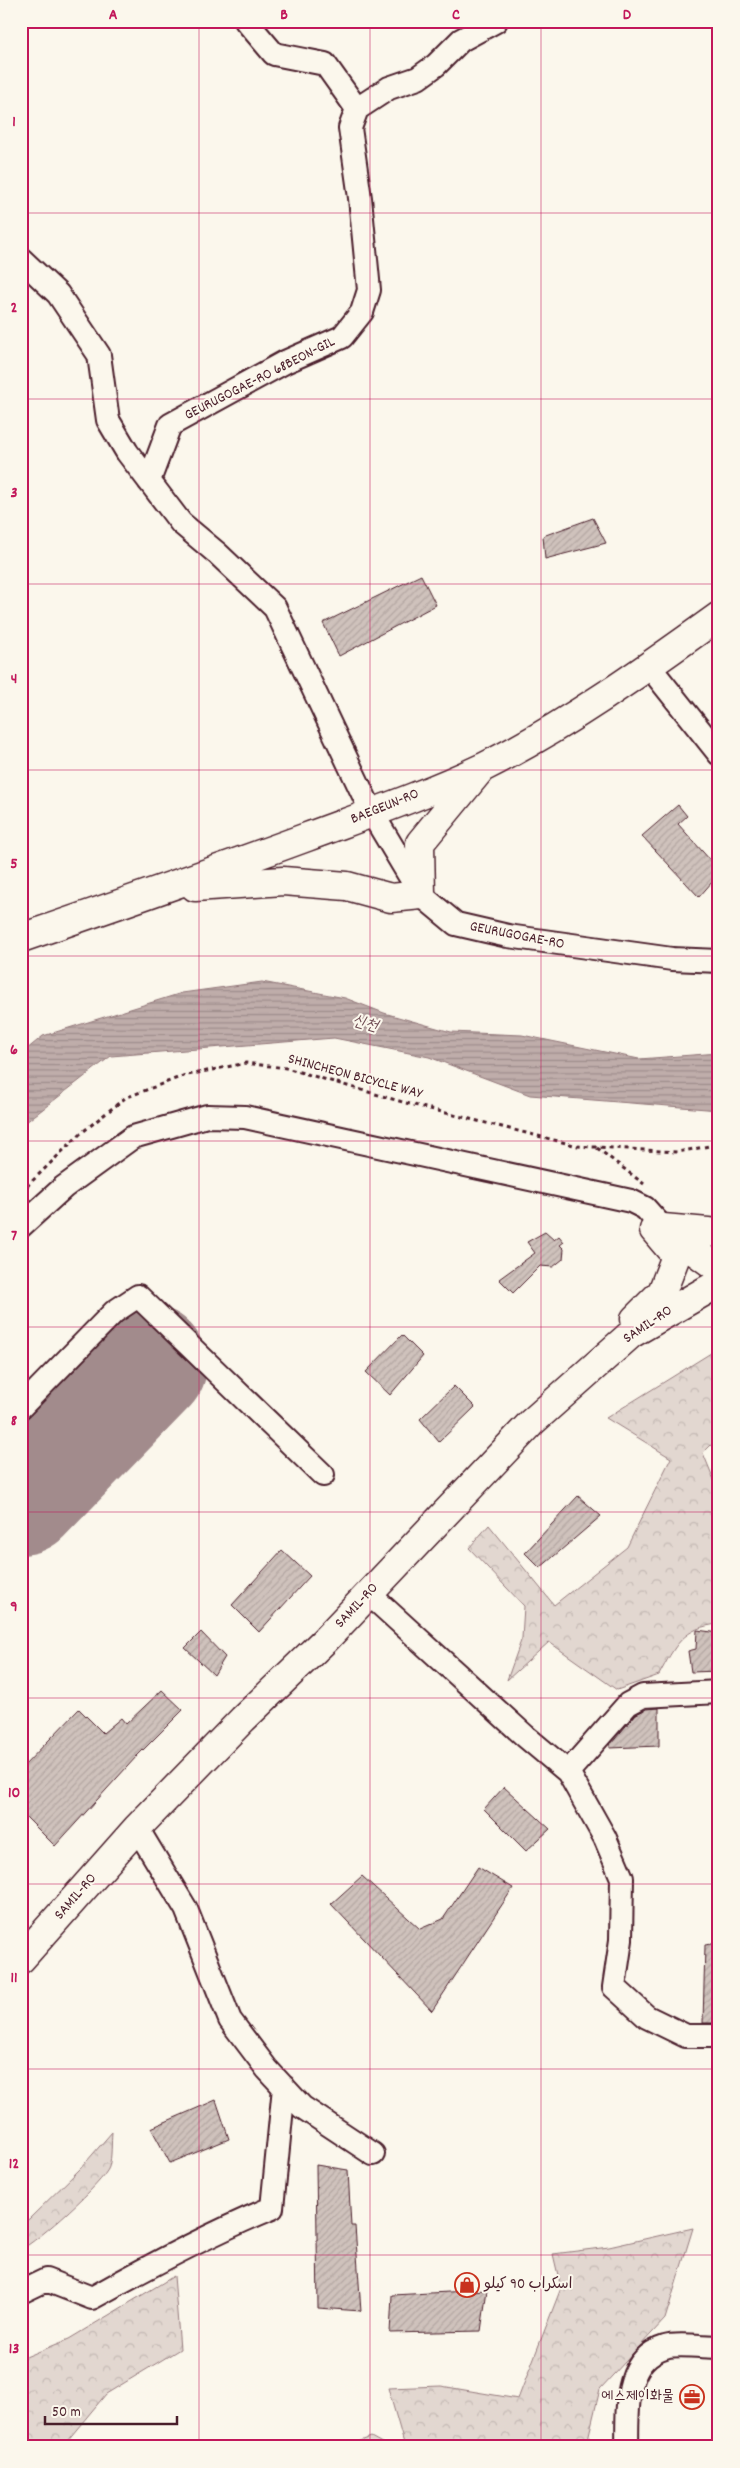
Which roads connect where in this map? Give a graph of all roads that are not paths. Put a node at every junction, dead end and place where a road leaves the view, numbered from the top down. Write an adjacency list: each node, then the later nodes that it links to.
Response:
1 (246, 21): 3 (street)
2 (496, 21): 3 (street)
3 (353, 119): 5 (street, GEURUGOGAE-RO 68BEON-GIL)
4 (21, 259): 5 (street)
5 (149, 481): 10 (street)
6 (719, 616): 7 (main road, BAEGEUN-RO)
7 (649, 666): 8 (street); 9 (main road, BAEGEUN-RO)
8 (719, 754)
9 (483, 767): 10 (main road, BAEGEUN-RO); 12 (main road)
10 (372, 813): 11 (main road, BAEGEUN-RO); 12 (street, GEURUGOGAE-RO)
11 (164, 890): 12 (main road); 13 (main road, BAEGEUN-RO)
12 (420, 895): 14 (street, GEURUGOGAE-RO)
13 (21, 938)
14 (719, 961)
15 (21, 1226): 16 (street)
16 (658, 1229): 17 (main road); 18 (main road); 20 (main road)
17 (719, 1233)
18 (719, 1269)
19 (719, 1283): 20 (main road, SAMIL-RO)
20 (595, 1366): 23 (main road, SAMIL-RO)
21 (21, 1407): 22 (street)
22 (323, 1476)
23 (368, 1593): 25 (street); 26 (main road, SAMIL-RO)
24 (719, 1692): 25 (street)
25 (568, 1772): 28 (street)
26 (137, 1828): 27 (main road, SAMIL-RO); 29 (street)
27 (21, 1959)
28 (719, 2036)
29 (284, 2087): 30 (street); 31 (street)
30 (373, 2154)
31 (21, 2292)
32 (719, 2347): 33 (street)
33 (627, 2447)

